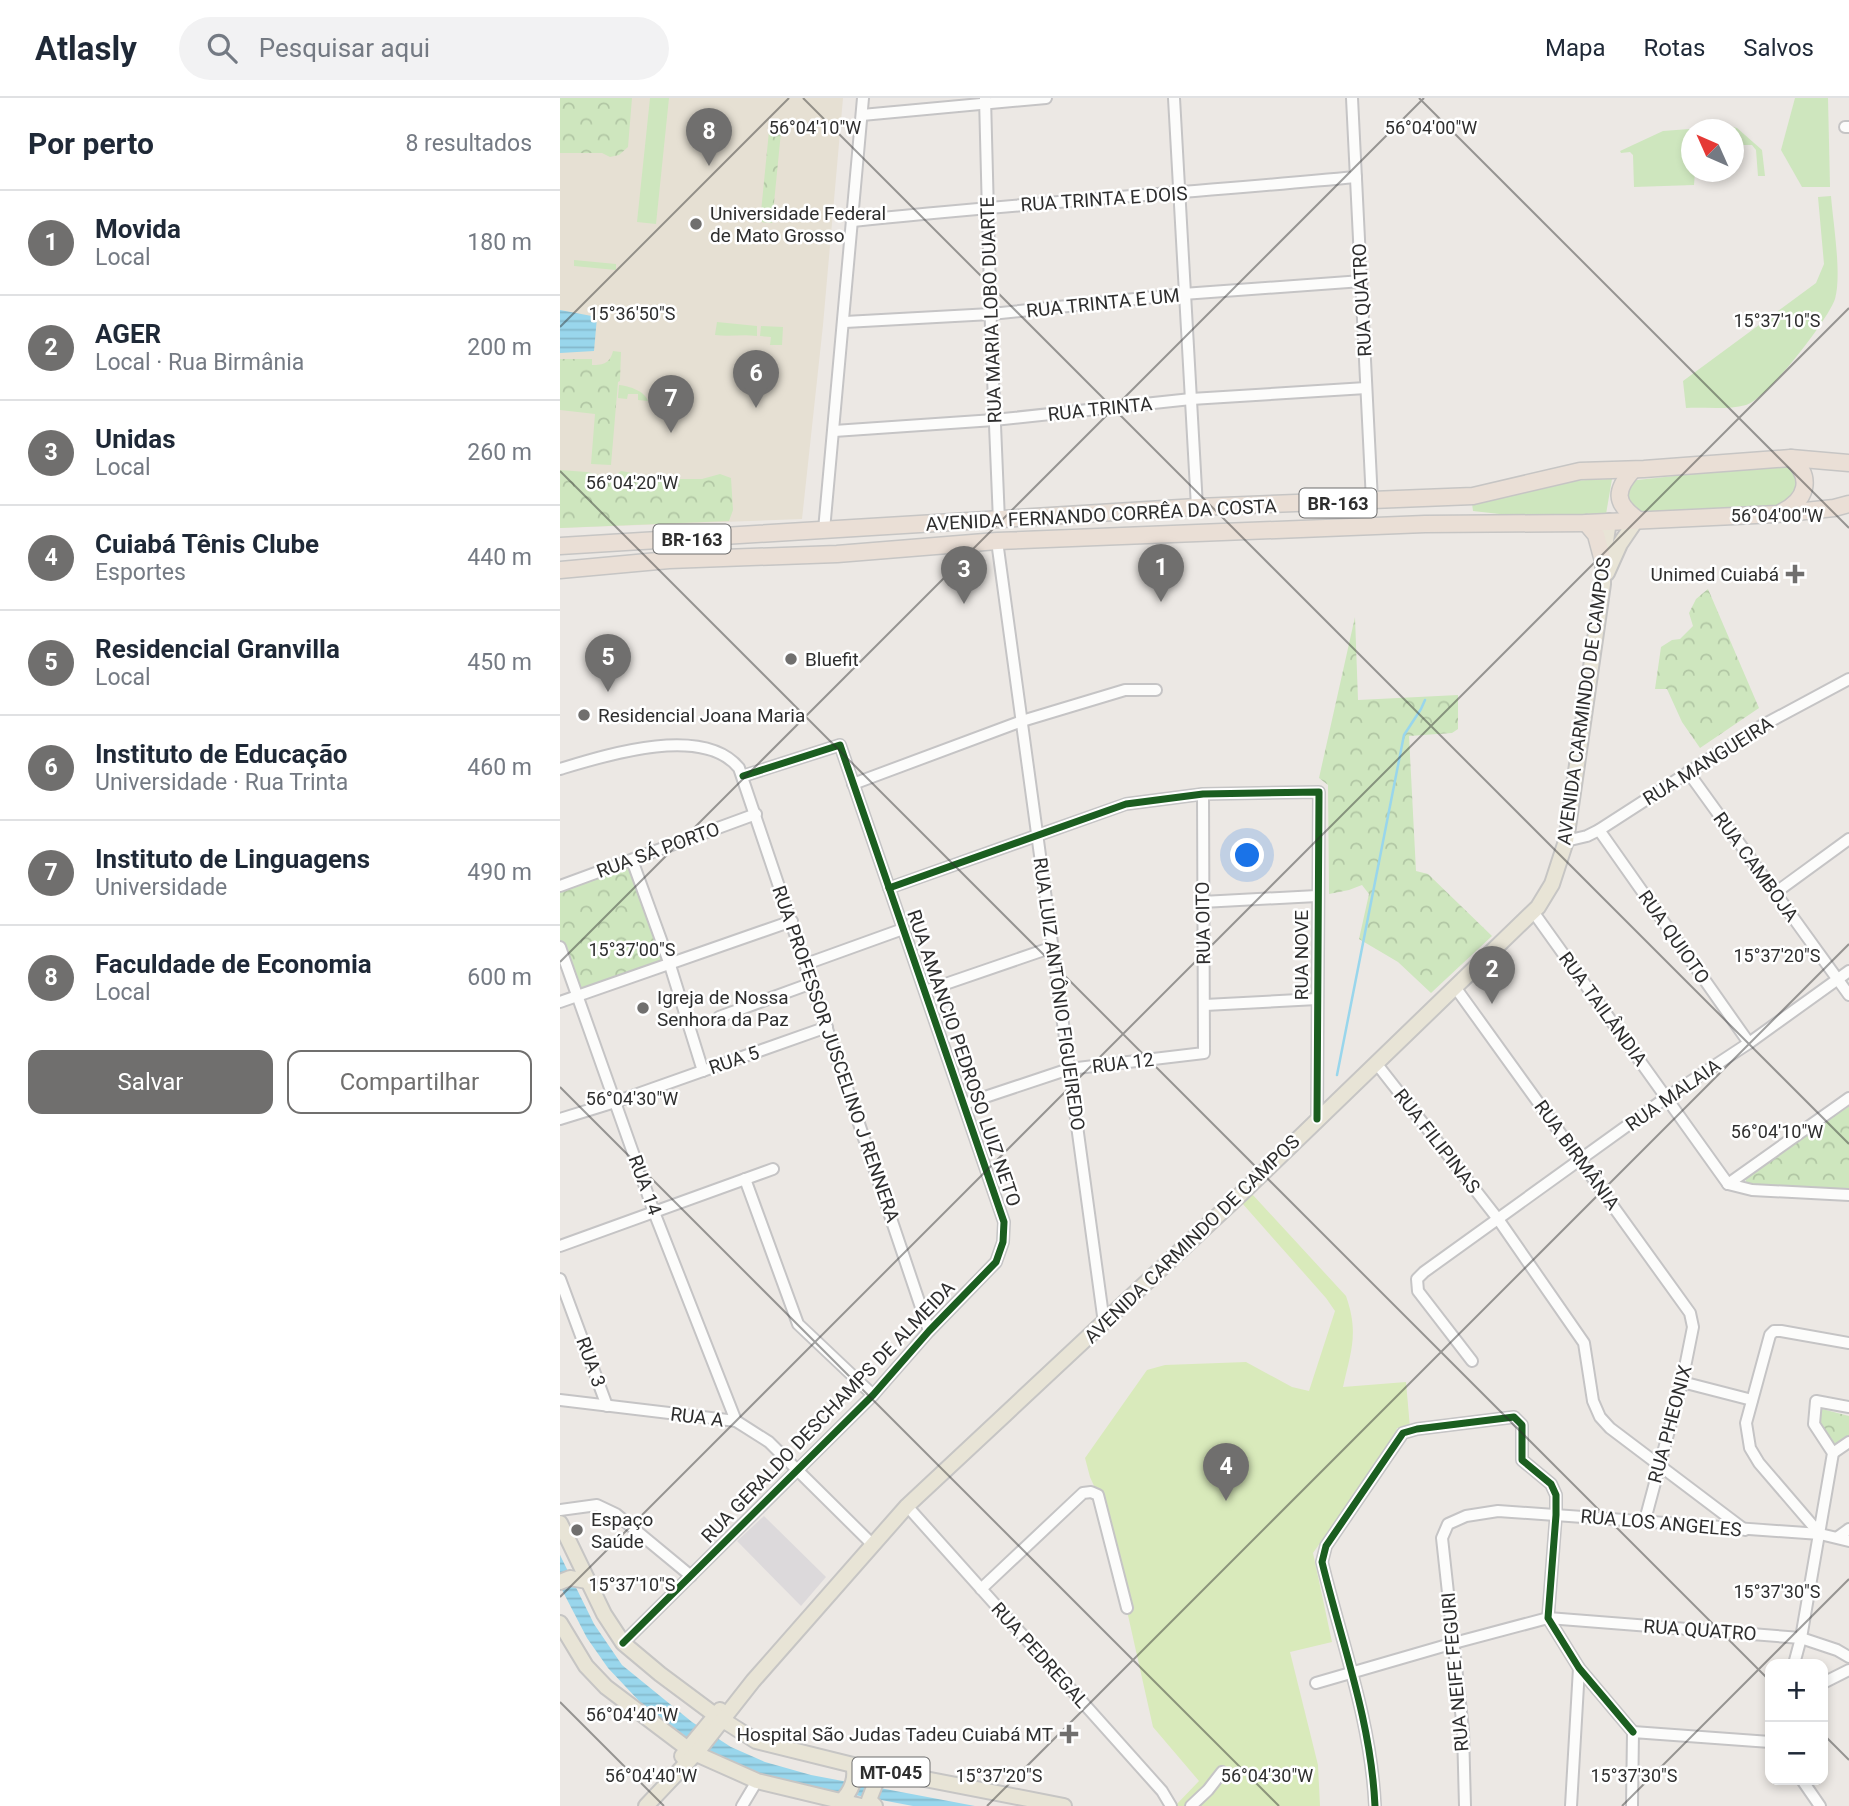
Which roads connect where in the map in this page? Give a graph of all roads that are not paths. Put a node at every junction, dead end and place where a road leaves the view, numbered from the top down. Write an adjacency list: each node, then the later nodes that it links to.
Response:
1 (863, 98): 6 (street)
2 (1046, 98): 5 (street)
3 (1174, 98): 8 (street)
4 (1352, 98): 7 (street, RUA QUATRO)
5 (985, 101): 6 (street); 9 (street, RUA MARIA LOBO DUARTE)
6 (862, 115): 10 (street)
7 (1356, 177): 8 (street, RUA TRINTA E DOIS); 11 (street, RUA QUATRO)
8 (1178, 194): 9 (street, RUA TRINTA E DOIS); 12 (street)
9 (988, 206): 10 (street, RUA TRINTA E DOIS); 13 (street, RUA MARIA LOBO DUARTE)
10 (853, 221): 14 (street)
11 (1362, 281): 12 (street, RUA TRINTA E UM); 15 (street, RUA QUATRO)
12 (1184, 295): 13 (street, RUA TRINTA E UM); 16 (street)
13 (991, 314): 14 (street, RUA TRINTA E UM); 17 (street, RUA MARIA LOBO DUARTE)
14 (845, 322): 18 (street)
15 (1366, 388): 16 (street, RUA TRINTA); 23 (street, RUA QUATRO)
16 (1191, 399): 17 (street, RUA TRINTA); 25 (street)
17 (994, 420): 18 (street, RUA TRINTA); 28 (street, RUA MARIA LOBO DUARTE)
18 (834, 431): 31 (street)
19 (1791, 458): 20 (highway, AVENIDA FERNANDO CORRÊA DA COSTA / BR-163); 21 (highway, AVENIDA FERNANDO CORRÊA DA COSTA / BR-163); 26 (highway)
20 (1849, 463)
21 (1633, 470): 22 (highway); 23 (highway, AVENIDA FERNANDO CORRÊA DA COSTA / BR-163)
22 (1619, 492): 27 (highway); 29 (highway)
23 (1372, 502): 25 (highway, AVENIDA FERNANDO CORRÊA DA COSTA / BR-163)
24 (1849, 504): 26 (highway, AVENIDA FERNANDO CORRÊA DA COSTA / BR-163)
25 (1197, 507): 28 (highway, AVENIDA FERNANDO CORRÊA DA COSTA / BR-163)
26 (1777, 514): 27 (highway, AVENIDA FERNANDO CORRÊA DA COSTA / BR-163)
27 (1637, 519): 29 (highway, AVENIDA FERNANDO CORRÊA DA COSTA / BR-163); 39 (main road)
28 (999, 521): 31 (highway, AVENIDA FERNANDO CORRÊA DA COSTA / BR-163)
29 (1609, 521): 30 (highway, AVENIDA FERNANDO CORRÊA DA COSTA / BR-163); 35 (main road, AVENIDA CARMINDO DE CAMPOS)
30 (1586, 523): 32 (highway, AVENIDA FERNANDO CORRÊA DA COSTA / BR-163); 35 (highway)
31 (824, 530): 33 (highway, AVENIDA FERNANDO CORRÊA DA COSTA / BR-163); 34 (highway)
32 (997, 541): 34 (highway, AVENIDA FERNANDO CORRÊA DA COSTA / BR-163); 42 (street, RUA LUIZ ANTÔNIO FIGUEIREDO)
33 (560, 547)
34 (764, 556): 36 (highway, AVENIDA FERNANDO CORRÊA DA COSTA / BR-163)
35 (1603, 561): 39 (main road, AVENIDA CARMINDO DE CAMPOS)
36 (623, 564): 37 (highway, AVENIDA FERNANDO CORRÊA DA COSTA / BR-163); 38 (main road, AVENIDA FERNANDO CORRÊA DA COSTA)
37 (560, 570)
38 (560, 578)
39 (1603, 584): 52 (main road, AVENIDA CARMINDO DE CAMPOS)
40 (1849, 679): 44 (street, RUA MANGUEIRA)
41 (1156, 690): 42 (street)
42 (1022, 721): 46 (street); 50 (street, RUA LUIZ ANTÔNIO FIGUEIREDO)
43 (560, 769): 45 (street)
44 (1688, 772): 49 (street, RUA MANGUEIRA); 56 (street, RUA CAMBOJA)
45 (743, 776): 46 (street, RUA AMANCIO PEDROSO LUIZ NETO); 48 (street, RUA PROFESSOR JUSCELINO J RENNERA)
46 (853, 785): 55 (street, RUA AMANCIO PEDROSO LUIZ NETO)
47 (1203, 794): 50 (street); 57 (street, RUA NOVE); 58 (street, RUA OITO)
48 (755, 814): 53 (street, RUA SÁ PORTO); 60 (street, RUA PROFESSOR JUSCELINO J RENNERA)
49 (1599, 830): 52 (street, RUA MANGUEIRA); 78 (street, RUA QUIOTO)
50 (1037, 835): 55 (street); 63 (street, RUA LUIZ ANTÔNIO FIGUEIREDO)
51 (1849, 839): 56 (street)
52 (1566, 841): 59 (main road, AVENIDA CARMINDO DE CAMPOS)
53 (632, 860): 54 (street, RUA SÁ PORTO); 64 (street)
54 (560, 886)
55 (889, 888): 61 (street, RUA AMANCIO PEDROSO LUIZ NETO)
56 (1775, 893): 67 (street, RUA CAMBOJA)
57 (1317, 896): 58 (street); 73 (street, RUA NOVE)
58 (1202, 902): 75 (street, RUA OITO)
59 (1534, 913): 69 (main road, AVENIDA CARMINDO DE CAMPOS); 83 (street, RUA TAILÂNDIA)
60 (792, 922): 64 (street); 65 (street, RUA PROFESSOR JUSCELINO J RENNERA)
61 (903, 929): 65 (street); 70 (street, RUA AMANCIO PEDROSO LUIZ NETO)
62 (560, 947): 71 (street, RUA 14)
63 (1053, 947): 70 (street); 81 (street, RUA LUIZ ANTÔNIO FIGUEIREDO)
64 (670, 962): 71 (street); 82 (street)
65 (806, 964): 68 (street, RUA PROFESSOR JUSCELINO J RENNERA)
66 (1849, 971): 67 (street, RUA MALAIA)
67 (1836, 980): 72 (street, RUA CAMBOJA); 78 (street, RUA MALAIA)
68 (812, 983): 76 (street); 77 (street, RUA PROFESSOR JUSCELINO J RENNERA)
69 (1455, 987): 80 (main road, AVENIDA CARMINDO DE CAMPOS); 89 (street, RUA BIRMÂNIA)
70 (925, 991): 86 (street, RUA AMANCIO PEDROSO LUIZ NETO)
71 (578, 995): 74 (street); 85 (street, RUA 14)
72 (1849, 995)
73 (1317, 999): 75 (street); 88 (street, RUA NOVE)
74 (560, 1002)
75 (1205, 1005): 79 (street, RUA OITO)
76 (719, 1017)
77 (827, 1027): 82 (street, RUA 5); 101 (street, RUA PROFESSOR JUSCELINO J RENNERA)
78 (1749, 1043): 83 (street, RUA MALAIA)
79 (1204, 1053): 81 (street, RUA 12)
80 (1376, 1063): 88 (main road, AVENIDA CARMINDO DE CAMPOS); 95 (street, RUA FILIPINAS)
81 (1069, 1069): 86 (street, RUA 12); 99 (street, RUA LUIZ ANTÔNIO FIGUEIREDO)
82 (703, 1071): 85 (street, RUA 5)
83 (1667, 1097): 89 (street, RUA MALAIA); 92 (street, RUA TAILÂNDIA)
84 (1849, 1098): 92 (street)
85 (615, 1102): 87 (street, RUA 5); 94 (street, RUA 14)
86 (964, 1104): 96 (street, RUA AMANCIO PEDROSO LUIZ NETO)
87 (560, 1119)
88 (1317, 1119): 99 (main road, AVENIDA CARMINDO DE CAMPOS)
89 (1581, 1159): 95 (street, RUA MALAIA); 100 (street, RUA BIRMÂNIA)
90 (774, 1169): 91 (street)
91 (745, 1179): 94 (street); 105 (street)
92 (1728, 1184): 93 (street)
93 (1849, 1195)
94 (654, 1212): 97 (street); 110 (street, RUA 14)
95 (1497, 1219): 103 (street, RUA MALAIA); 113 (street, RUA FILIPINAS)
96 (1004, 1222): 101 (street, RUA GERALDO DESCHAMPS DE ALMEIDA)
97 (560, 1246)
98 (560, 1279): 108 (street, RUA 3)
99 (1104, 1323): 115 (main road, AVENIDA CARMINDO DE CAMPOS)
100 (1693, 1327): 104 (street, RUA PHEONIX)
101 (929, 1331): 105 (street, RUA GERALDO DESCHAMPS DE ALMEIDA)
102 (1849, 1343): 107 (street)
103 (1472, 1361)
104 (1682, 1382): 107 (street); 113 (street, RUA PHEONIX)
105 (873, 1395): 114 (street, RUA GERALDO DESCHAMPS DE ALMEIDA)
106 (560, 1400): 108 (street, RUA A)
107 (1752, 1400): 122 (street)
108 (607, 1406): 110 (street, RUA A)
109 (1849, 1407): 112 (street)
110 (736, 1422): 114 (street, RUA A)
111 (1849, 1442): 112 (street)
112 (1833, 1453): 122 (street)
113 (1660, 1464): 118 (street, RUA PHEONIX); 121 (street, RUA FILIPINAS)
114 (799, 1470): 125 (street, RUA A); 128 (street, RUA GERALDO DESCHAMPS DE ALMEIDA)
115 (907, 1506): 125 (main road, AVENIDA CARMINDO DE CAMPOS); 131 (street, RUA PEDREGAL)
116 (560, 1510): 128 (street)
117 (1556, 1515): 118 (street, RUA LOS ANGELES); 123 (street, RUA LOS ANGELES); 133 (street); 142 (street)
118 (1644, 1520): 121 (street, RUA LOS ANGELES)
119 (560, 1523): 126 (main road, MT-045)
120 (1849, 1529): 124 (street)
121 (1746, 1530): 122 (street, RUA LOS ANGELES)
122 (1820, 1535): 124 (street, RUA LOS ANGELES); 135 (street)
123 (1442, 1538): 137 (street, RUA NEIFE FEGURI)
124 (1843, 1539)
125 (872, 1544): 145 (main road, AVENIDA CARMINDO DE CAMPOS)
126 (572, 1549): 127 (main road); 130 (main road, MT-045)
127 (560, 1562)
128 (691, 1576): 136 (street, RUA GERALDO DESCHAMPS DE ALMEIDA)
129 (565, 1580): 130 (main road)
130 (587, 1581): 136 (main road, MT-045)
131 (981, 1589): 132 (street); 158 (street, RUA PEDREGAL)
132 (1126, 1608)
133 (1548, 1618): 135 (street, RUA QUATRO); 137 (street, RUA QUATRO); 140 (street)
134 (560, 1623): 148 (main road, MT-045)
135 (1801, 1637): 138 (street, RUA QUATRO); 139 (street)
136 (623, 1643): 145 (main road, MT-045)
137 (1454, 1643): 142 (street, RUA QUATRO); 161 (street, RUA NEIFE FEGURI)
138 (1849, 1657)
139 (1795, 1659)
140 (1579, 1668): 146 (street); 162 (street)
141 (1849, 1670): 143 (street)
142 (1353, 1672): 144 (street, RUA QUATRO); 160 (street)
143 (1828, 1680)
144 (1317, 1683)
145 (715, 1722): 148 (main road, AVENIDA CARMINDO DE CAMPOS); 149 (main road, MT-045)
146 (1633, 1732): 147 (street); 163 (street)
147 (1765, 1742)
148 (693, 1750): 152 (main road, MT-045); 155 (main road, AVENIDA CARMINDO DE CAMPOS)
149 (854, 1770): 151 (main road, MT-045); 154 (main road)
150 (1222, 1772): 159 (street)
151 (897, 1773): 154 (main road); 157 (main road, MT-045)
152 (757, 1781): 154 (main road, MT-045); 156 (street)
153 (1805, 1785): 164 (street)
154 (858, 1803)
155 (646, 1806)
156 (742, 1806)
157 (1064, 1806)
158 (1171, 1806)
159 (1191, 1806)
160 (1375, 1806)
161 (1465, 1806)
162 (1571, 1806)
163 (1632, 1806)
164 (1820, 1806)

